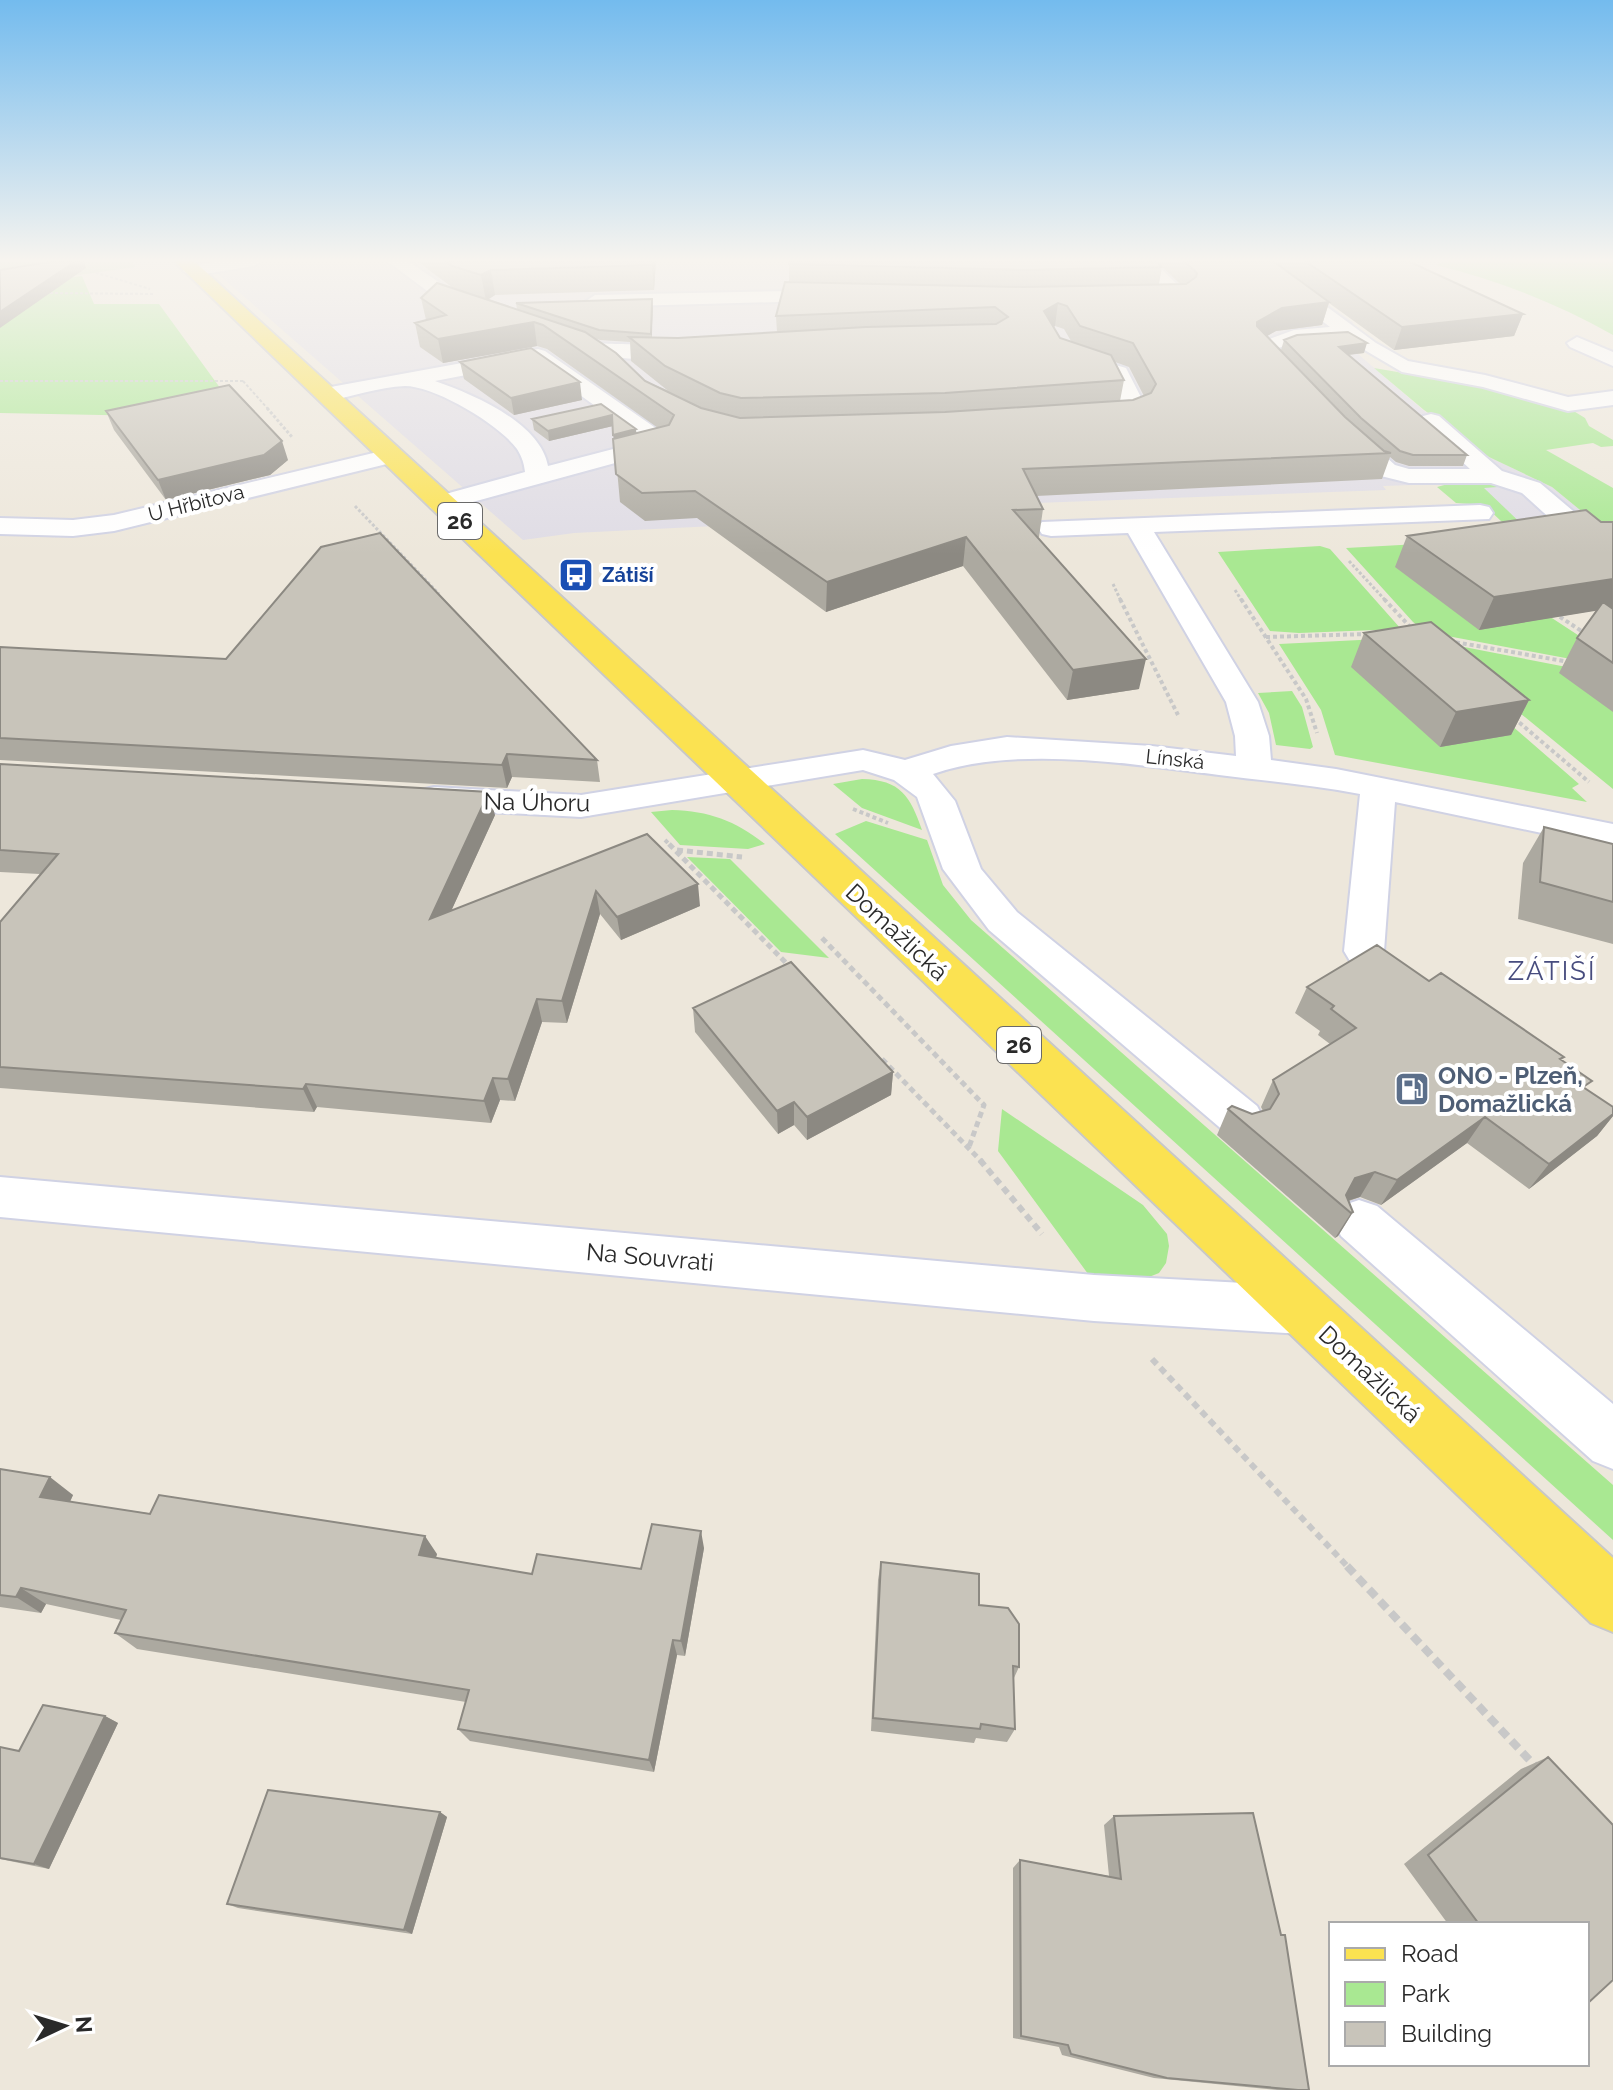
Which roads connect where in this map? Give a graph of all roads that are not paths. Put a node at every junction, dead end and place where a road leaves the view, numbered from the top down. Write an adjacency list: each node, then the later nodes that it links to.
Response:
1 (286, 359): 10 (main road, Domažlická / 26)
2 (519, 359): 8 (street)
3 (547, 359): 9 (street)
4 (610, 359): 9 (street)
5 (1074, 359): 15 (street)
6 (1273, 359): 22 (street)
7 (1390, 359): 12 (street)
8 (404, 380): 10 (street); 17 (street)
9 (599, 380): 11 (street)
10 (325, 395): 20 (main road, Domažlická / 26)
11 (606, 404): 13 (street); 19 (street)
12 (1607, 404)
13 (577, 410)
14 (534, 420): 17 (street)
15 (1066, 420)
16 (1431, 421): 23 (street)
17 (505, 427): 21 (street)
18 (689, 441): 19 (street)
19 (662, 443): 21 (street)
20 (390, 456): 24 (main road, Domažlická / 26); 27 (street, U Hřbitova)
21 (538, 476): 24 (street)
22 (1409, 476): 23 (street); 26 (street)
23 (1493, 476): 30 (street)
24 (440, 503): 33 (main road, Domažlická / 26)
25 (1480, 513): 26 (street)
26 (1443, 514): 29 (street)
27 (0, 526)
28 (1051, 528): 29 (street)
29 (1143, 536): 31 (street)
30 (1595, 544)
31 (1254, 767): 32 (street, Línská); 34 (street, Línská)
32 (904, 772): 33 (street); 38 (street)
33 (737, 781): 35 (street, Na Úhoru); 41 (main road, Domažlická / 26)
34 (1378, 788): 36 (street, Línská); 37 (street)
35 (409, 797)
36 (1613, 836)
37 (1364, 951)
38 (1241, 1119)
39 (0, 1197): 41 (street, Na Souvrati)
40 (1359, 1221): 42 (street)
41 (1301, 1310): 43 (main road, Domažlická / 26)
42 (1613, 1441)
43 (1613, 1601)

